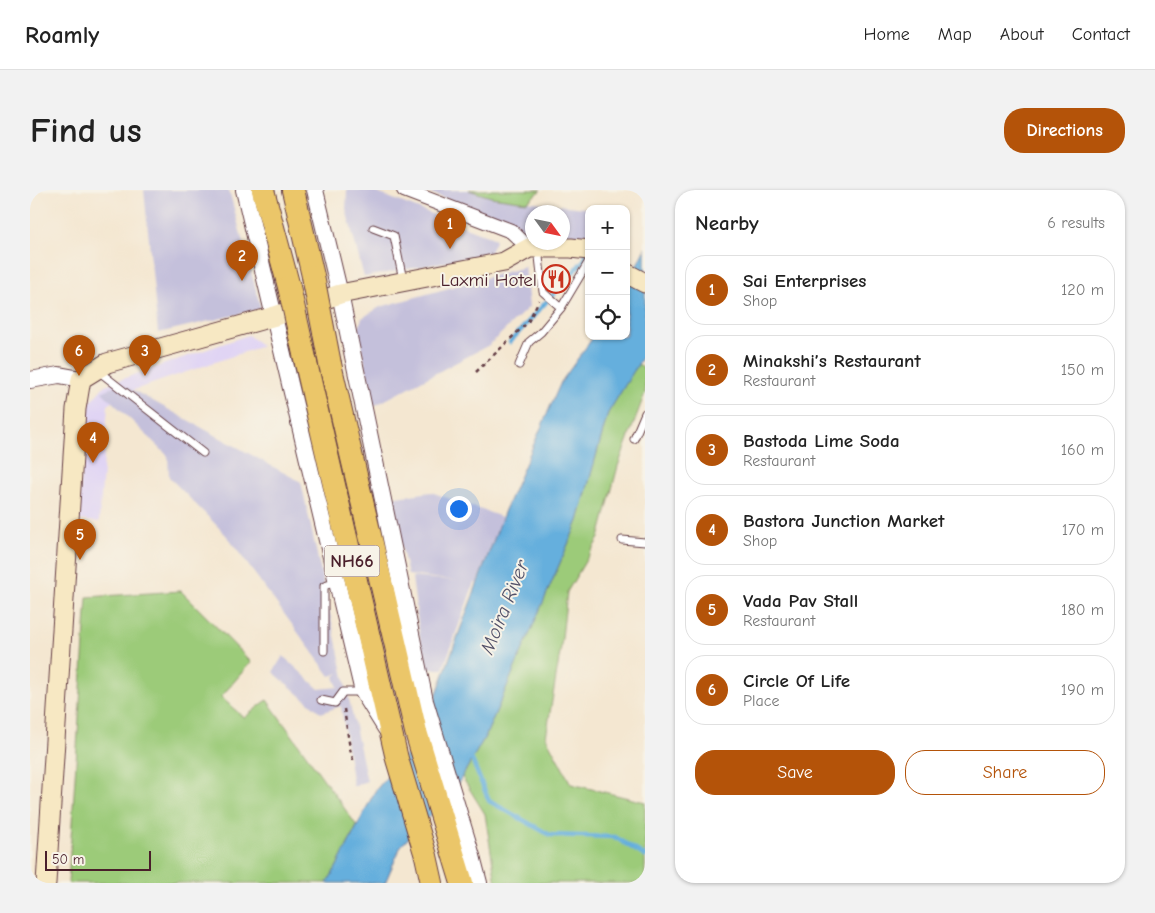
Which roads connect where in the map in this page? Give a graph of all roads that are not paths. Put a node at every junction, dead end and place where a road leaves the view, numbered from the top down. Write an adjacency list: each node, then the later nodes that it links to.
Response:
1 (244, 190): 18 (street)
2 (263, 190): 31 (highway, NH66, bridge)
3 (293, 190): 32 (highway, NH66, bridge)
4 (315, 190): 16 (street)
5 (404, 190): 7 (street)
6 (373, 228): 14 (lane)
7 (525, 241)
8 (530, 250): 14 (main road)
9 (534, 250): 17 (lane)
10 (630, 262): 12 (main road)
11 (585, 268): 17 (lane)
12 (645, 270)
13 (630, 275): 15 (main road)
14 (403, 282): 16 (main road)
15 (645, 283)
16 (340, 294): 18 (main road); 32 (street)
17 (561, 308): 19 (lane)
18 (275, 316): 20 (main road); 27 (street)
19 (519, 365)
20 (89, 374): 21 (street); 24 (lane); 33 (main road)
21 (30, 380)
22 (645, 413): 23 (lane)
23 (634, 439)
24 (203, 454)
25 (622, 540): 26 (lane)
26 (645, 542)
27 (338, 582): 28 (lane); 29 (street)
28 (324, 650)
29 (363, 692): 30 (lane); 31 (street)
30 (321, 700)
31 (395, 750): 34 (highway, NH66)
32 (463, 868): 35 (street)
33 (46, 883)
34 (432, 883)
35 (479, 883)

